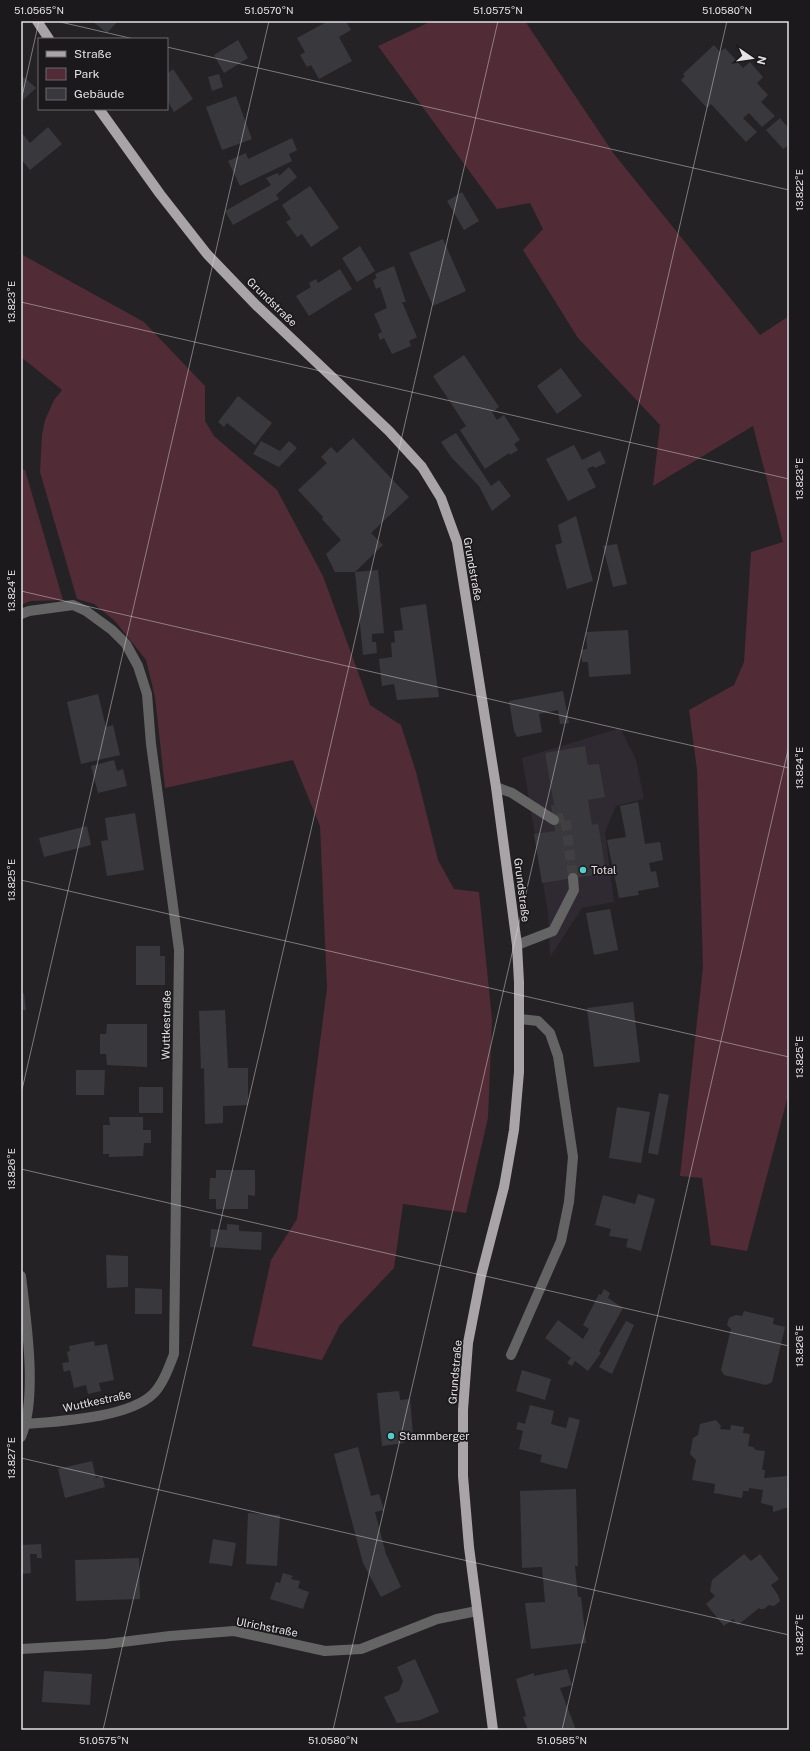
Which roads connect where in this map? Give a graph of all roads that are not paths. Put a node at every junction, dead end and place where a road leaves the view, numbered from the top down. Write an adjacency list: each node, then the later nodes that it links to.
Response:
1 (37, 21): 2 (main road)
2 (49, 38)
3 (100, 110): 5 (main road, Grundstraße)
4 (21, 614): 12 (street, Wuttkestraße)
5 (496, 786): 6 (street); 8 (main road, Grundstraße)
6 (554, 820)
7 (573, 878): 8 (street)
8 (517, 945): 9 (main road, Grundstraße)
9 (520, 1019): 11 (street); 14 (main road, Grundstraße)
10 (21, 1276): 12 (street)
11 (510, 1355)
12 (26, 1424): 13 (street)
13 (21, 1436)
14 (477, 1611): 15 (street, Ulrichstraße); 16 (main road, Grundstraße)
15 (21, 1649)
16 (493, 1730)

